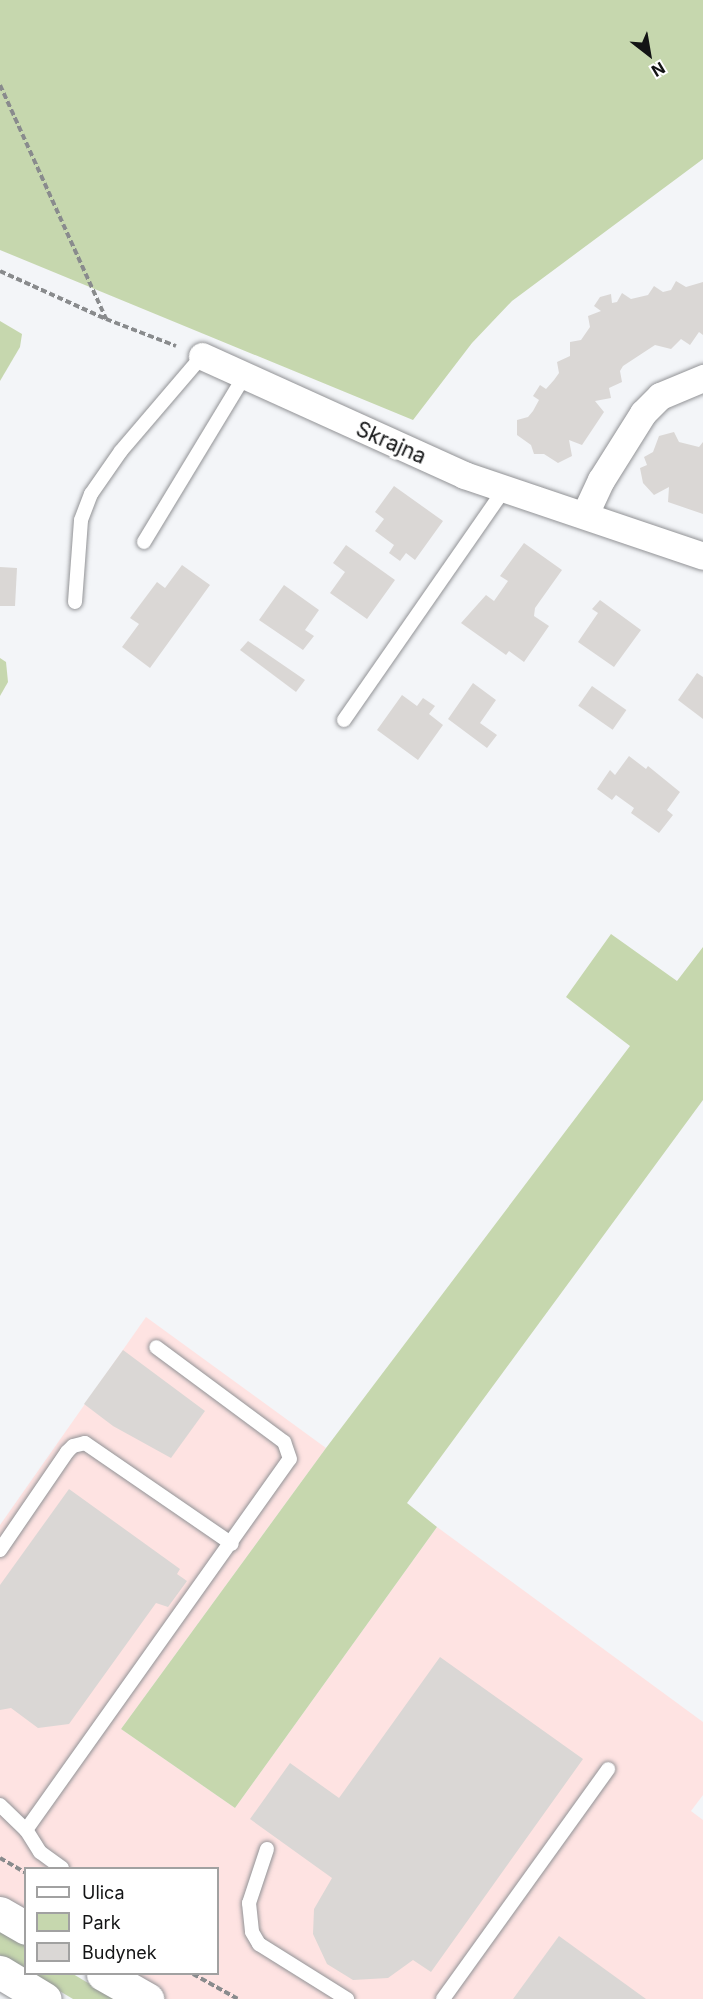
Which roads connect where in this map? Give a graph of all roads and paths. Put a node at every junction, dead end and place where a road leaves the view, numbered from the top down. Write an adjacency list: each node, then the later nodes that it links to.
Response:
1 (0, 85): 3 (path)
2 (0, 272): 3 (path)
3 (106, 319): 4 (path)
4 (202, 356): 5 (street, Skrajna); 11 (lane)
5 (245, 375): 7 (street, Skrajna); 9 (lane)
6 (703, 378): 8 (street)
7 (504, 490): 8 (street, Skrajna); 12 (lane)
8 (585, 514): 10 (street, Skrajna)
9 (144, 542)
10 (703, 556)
11 (75, 602)
12 (344, 720)
13 (156, 1347): 14 (lane)
14 (232, 1544): 15 (lane); 18 (lane)
15 (0, 1550)
16 (608, 1769): 32 (lane)
17 (0, 1805): 18 (lane)
18 (26, 1830): 21 (lane)
19 (267, 1849): 31 (lane)
20 (0, 1858): 22 (path)
21 (59, 1867)
22 (24, 1872)
23 (0, 1913): 24 (street)
24 (24, 1927)
25 (0, 1972): 28 (street)
26 (107, 1975): 29 (street)
27 (195, 1975): 30 (path)
28 (45, 1999)
29 (147, 1999)
30 (238, 1999)
31 (347, 1999)
32 (443, 1999)

